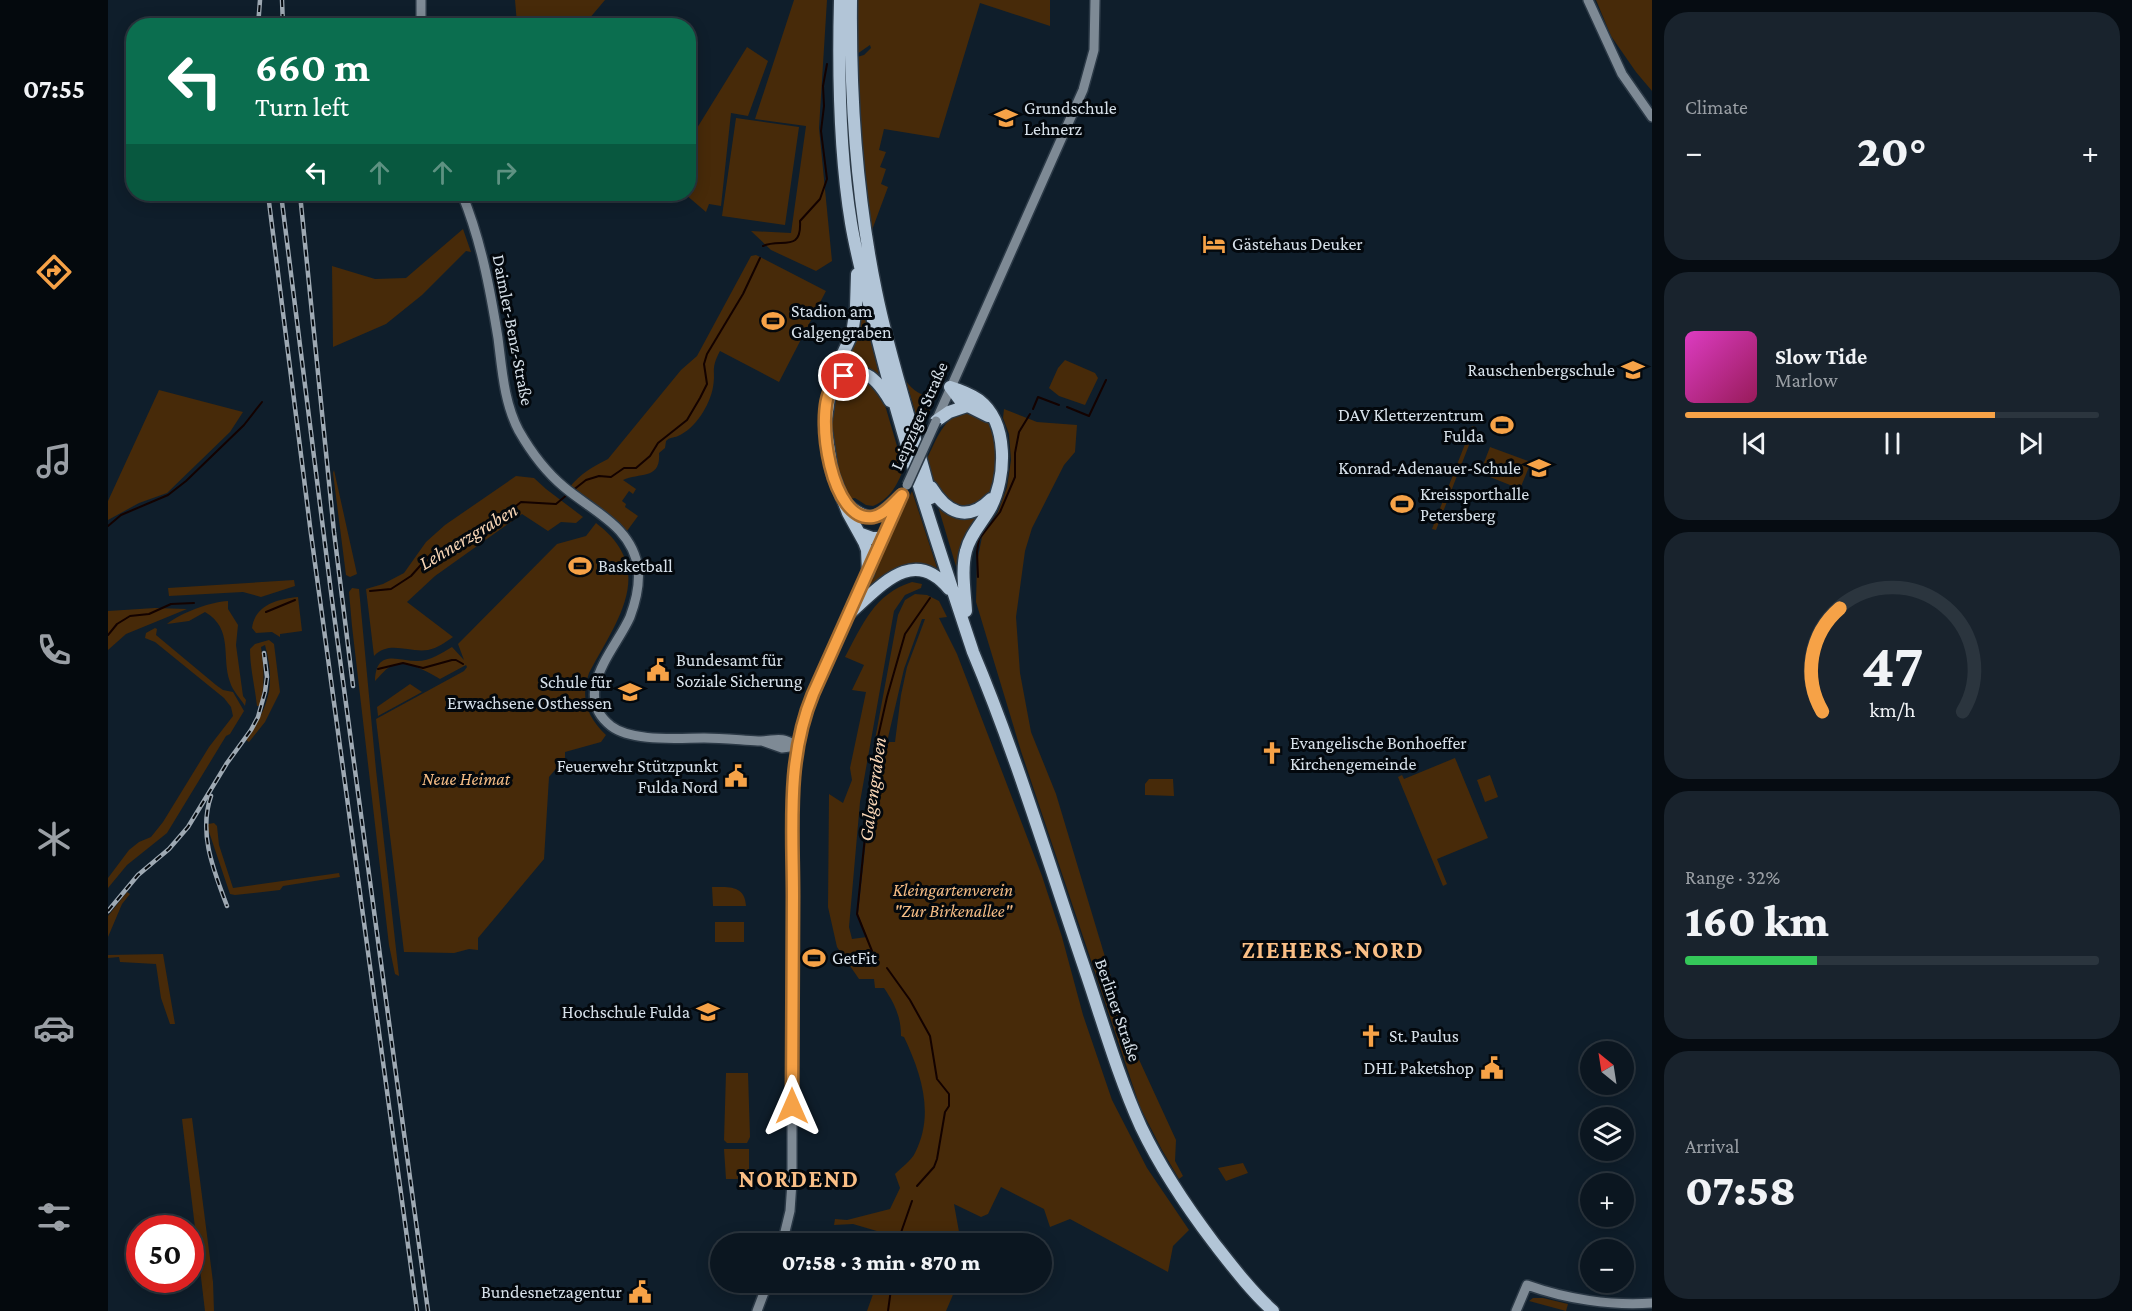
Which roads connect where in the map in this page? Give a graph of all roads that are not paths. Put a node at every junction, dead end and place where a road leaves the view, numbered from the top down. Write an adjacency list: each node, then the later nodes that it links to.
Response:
1 (422, 0): 6 (main road)
2 (840, 0): 7 (highway)
3 (851, 0): 7 (highway)
4 (1095, 0): 12 (main road, Leipziger Straße)
5 (1588, 0): 9 (main road)
6 (421, 18)
7 (845, 37): 8 (highway)
8 (845, 64): 11 (highway); 18 (highway)
9 (1652, 117)
10 (465, 201): 29 (main road, Daimler-Benz-Straße)
11 (857, 255): 13 (highway); 15 (highway)
12 (950, 387): 14 (highway); 16 (main road, Leipziger Straße); 17 (highway)
13 (830, 390): 15 (highway); 21 (highway)
14 (967, 406): 16 (highway); 17 (highway)
15 (897, 413): 25 (highway)
16 (937, 418): 19 (main road, Leipziger Straße, bridge)
17 (994, 420): 20 (highway)
18 (927, 481): 20 (highway); 26 (highway)
19 (905, 490): 21 (highway); 23 (main road, Leipziger Straße)
20 (997, 494): 26 (highway)
21 (847, 506): 22 (highway)
22 (861, 534): 23 (highway); 24 (highway)
23 (883, 538): 24 (main road, Leipziger Straße)
24 (868, 573): 27 (main road, Leipziger Straße)
25 (954, 595): 27 (highway); 28 (highway)
26 (966, 611): 28 (highway)
27 (850, 613): 29 (main road, Leipziger Straße)
28 (988, 689): 34 (highway, Berliner Straße)
29 (797, 746): 30 (main road, Leipziger Straße)
30 (785, 1233)
31 (764, 1293): 33 (main road)
32 (1652, 1303): 35 (main road)
33 (757, 1311)
34 (1274, 1311)
35 (1516, 1311)

